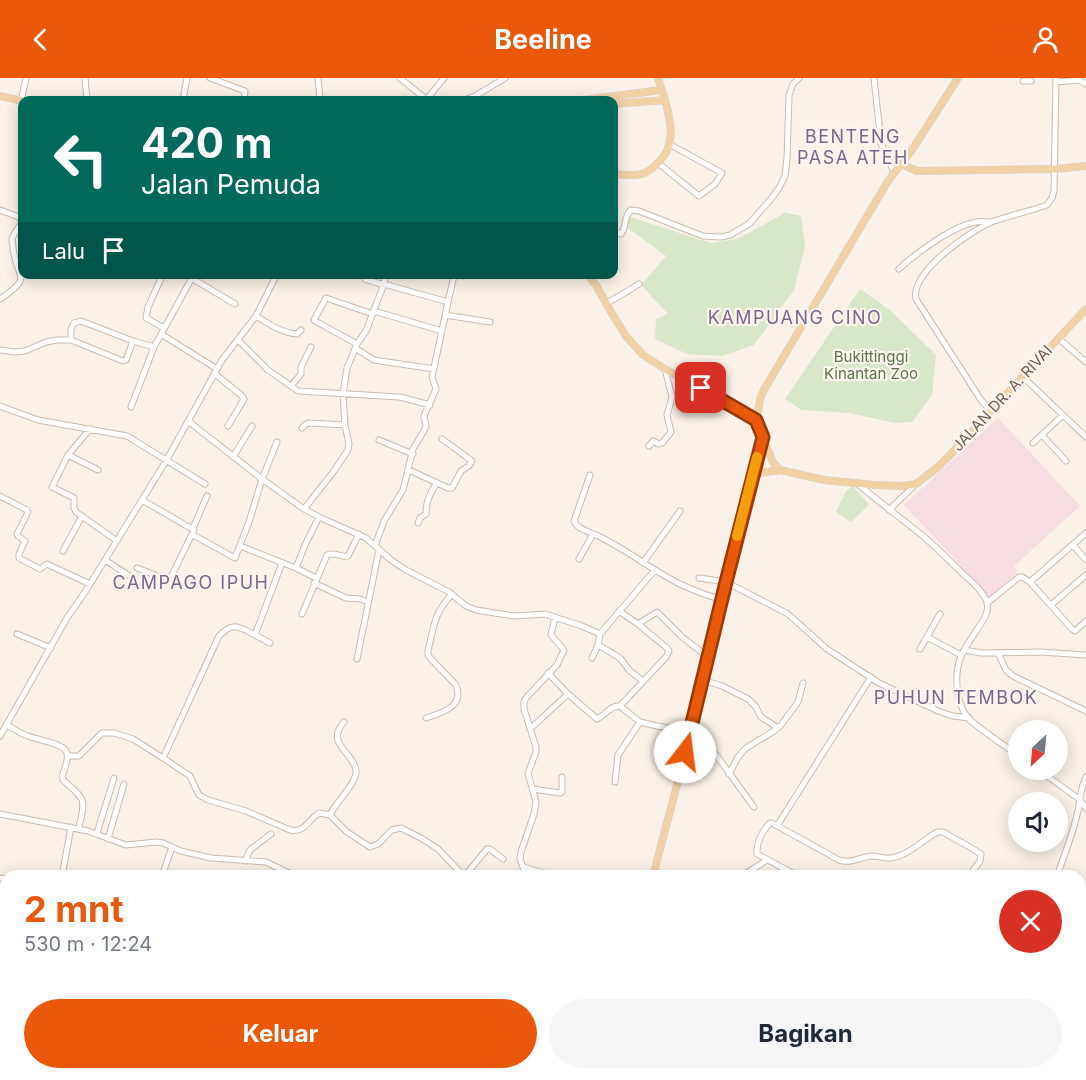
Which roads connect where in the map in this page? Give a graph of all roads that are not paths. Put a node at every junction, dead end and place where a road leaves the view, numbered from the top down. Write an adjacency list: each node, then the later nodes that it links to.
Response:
1 (26, 78): 21 (street)
2 (85, 78): 22 (street)
3 (187, 78): 23 (street)
4 (210, 78): 24 (street)
5 (318, 78): 25 (street)
6 (400, 78): 26 (street)
7 (444, 78): 27 (street)
8 (505, 78): 28 (street)
9 (658, 78): 19 (main road)
10 (799, 78): 45 (street)
11 (874, 78): 34 (street)
12 (958, 78): 36 (main road)
13 (1086, 78): 15 (street)
14 (1056, 80): 15 (street); 38 (street)
15 (1079, 80): 18 (street)
16 (1023, 81): 17 (street)
17 (1031, 81)
18 (1086, 84)
19 (662, 90): 29 (main road); 31 (main road)
20 (0, 96): 30 (main road)
21 (23, 96)
22 (87, 96)
23 (184, 96)
24 (244, 96)
25 (320, 96)
26 (422, 96)
27 (430, 96)
28 (471, 96)
29 (615, 96)
30 (18, 100)
31 (665, 100): 32 (main road); 33 (main road)
32 (618, 104)
33 (669, 144): 35 (main road); 35 (street)
34 (890, 162): 36 (street); 39 (street)
35 (658, 163): 40 (main road)
36 (901, 164): 38 (main road); 39 (main road)
37 (1086, 166): 38 (main road)
38 (1055, 169): 43 (street)
39 (894, 172): 91 (main road)
40 (618, 174)
41 (0, 210): 42 (street)
42 (18, 217)
43 (993, 222): 47 (street); 89 (street)
44 (18, 229): 46 (street)
45 (618, 233)
46 (18, 267)
47 (899, 269)
48 (21, 279): 59 (street)
49 (161, 279): 69 (street)
50 (192, 279): 69 (street)
51 (196, 279): 61 (street)
52 (274, 279): 66 (street)
53 (365, 279): 57 (street)
54 (385, 279): 57 (street)
55 (453, 279): 60 (street)
56 (591, 279): 62 (main road)
57 (384, 284): 60 (street); 64 (street)
58 (639, 285): 62 (street)
59 (0, 299)
60 (448, 302): 65 (street)
61 (235, 304)
62 (606, 304): 81 (main road)
63 (1086, 309): 71 (main road, JALAN DR. A. RIVAI)
64 (374, 313): 70 (street); 75 (street); 75 (street)
65 (445, 315): 67 (street); 70 (street)
66 (256, 316): 68 (street); 73 (street)
67 (490, 322)
68 (302, 330)
69 (163, 331): 76 (street); 82 (street)
70 (442, 331): 80 (street)
71 (1058, 338): 79 (street); 83 (main road, JALAN DR. A. RIVAI)
72 (71, 340): 74 (street); 74 (street); 78 (street)
73 (237, 340): 82 (street); 84 (street)
74 (133, 341): 76 (street)
75 (356, 346): 80 (street); 85 (street)
76 (154, 347): 88 (street)
77 (311, 347): 84 (street)
78 (0, 350)
79 (1086, 362)
80 (434, 369): 86 (street)
81 (665, 369): 91 (main road); 105 (street)
82 (216, 371): 92 (street); 94 (street)
83 (1023, 377): 89 (main road, JALAN DR. A. RIVAI); 90 (street)
84 (291, 386): 85 (street)
85 (343, 394): 86 (street); 93 (street)
86 (430, 405): 106 (street)
87 (0, 406): 97 (street)
88 (131, 407)
89 (991, 411): 120 (main road, JALAN DR. A. RIVAI)
90 (1063, 415): 98 (street); 100 (street)
91 (756, 420): 99 (main road)
92 (188, 421): 108 (street); 109 (street)
93 (345, 425): 96 (street); 124 (street)
94 (228, 426)
95 (252, 426): 108 (street)
96 (302, 428)
97 (90, 429): 107 (street); 109 (street)
98 (1042, 435): 104 (street); 110 (street)
99 (763, 437): 112 (main road); 114 (main road)
100 (1086, 437)
101 (442, 439): 117 (street)
102 (379, 440): 106 (street)
103 (277, 442): 116 (street)
104 (1033, 443)
105 (649, 446)
106 (412, 454): 113 (street)
107 (68, 455): 111 (street); 127 (street)
108 (233, 457): 116 (street)
109 (166, 460): 119 (street); 123 (street)
110 (1066, 461)
111 (98, 470)
112 (780, 470): 114 (main road); 118 (main road)
113 (411, 471): 117 (street); 137 (street)
114 (753, 474): 151 (main road)
115 (590, 475): 133 (street)
116 (262, 479): 124 (street); 136 (street)
117 (437, 483): 129 (street)
118 (856, 483): 120 (main road); 125 (street)
119 (205, 484)
120 (916, 484): 125 (street)
121 (0, 496): 153 (street)
122 (207, 496): 130 (street)
123 (142, 500): 130 (street); 134 (street)
124 (304, 508): 128 (street)
125 (889, 510): 157 (street)
126 (680, 511): 143 (street)
127 (82, 516): 134 (street); 138 (street)
128 (319, 517): 132 (street); 145 (street)
129 (418, 523)
130 (193, 532): 136 (street); 144 (street)
131 (1086, 533): 135 (street)
132 (359, 534): 137 (street); 150 (street)
133 (593, 534): 139 (street); 143 (street)
134 (117, 541): 140 (street)
135 (1073, 545): 141 (street); 152 (street)
136 (240, 546): 142 (street)
137 (377, 548): 154 (street); 156 (street)
138 (63, 551)
139 (579, 559)
140 (105, 560): 148 (street); 153 (street)
141 (1086, 560)
142 (282, 563): 145 (street); 167 (street)
143 (643, 563): 146 (street)
144 (137, 568)
145 (296, 568): 150 (street)
146 (654, 571): 155 (street); 159 (street)
147 (1086, 575): 158 (street)
148 (130, 577)
149 (699, 578): 151 (street)
150 (315, 580): 156 (street); 160 (street)
151 (726, 582): 155 (main road); 180 (street)
152 (1030, 582): 157 (street); 158 (street)
153 (90, 584): 171 (street)
154 (452, 594): 162 (street); 187 (street)
155 (721, 599): 176 (main road)
156 (368, 602): 178 (street)
157 (987, 603): 173 (street)
158 (1051, 605): 163 (street)
159 (619, 611): 164 (street); 166 (street)
160 (302, 614)
161 (940, 614): 168 (street)
162 (555, 617): 166 (street); 179 (street)
163 (1086, 621)
164 (638, 624): 176 (street); 182 (street)
165 (17, 633): 171 (street)
166 (600, 634): 170 (street)
167 (255, 635): 169 (street); 198 (street)
168 (927, 637): 172 (street); 173 (street)
169 (270, 643)
170 (598, 645): 177 (street); 182 (street)
171 (51, 648): 191 (street)
172 (920, 649)
173 (963, 652): 174 (street); 188 (street)
174 (998, 653): 175 (street); 186 (street)
175 (1086, 655)
176 (708, 657): 181 (main road)
177 (592, 658)
178 (357, 659)
179 (548, 673): 184 (street); 193 (street)
180 (871, 677): 188 (street); 212 (street)
181 (703, 680): 192 (street); 194 (main road)
182 (643, 681): 185 (street)
183 (802, 683): 192 (street)
184 (568, 694): 185 (street); 193 (street)
185 (620, 706): 190 (street)
186 (1086, 711)
187 (426, 718)
188 (969, 718): 196 (street)
189 (344, 722): 211 (street)
190 (640, 722): 194 (street); 204 (street)
191 (7, 725): 195 (street); 197 (street)
192 (778, 728): 199 (street)
193 (530, 729): 206 (street)
194 (692, 729): 199 (street); 230 (main road)
195 (0, 736)
196 (1008, 748)
197 (68, 756): 198 (street); 214 (street)
198 (163, 758): 211 (street)
199 (729, 774): 208 (street)
200 (114, 777): 215 (street)
201 (562, 777): 206 (street)
202 (1086, 777): 207 (street)
203 (1053, 780): 207 (street)
204 (615, 782)
205 (124, 784): 217 (street)
206 (533, 789): 222 (street)
207 (1079, 799): 209 (street); 234 (street)
208 (754, 807)
209 (1086, 808)
210 (0, 814): 213 (street)
211 (330, 815): 226 (street)
212 (777, 826): 220 (street); 233 (street)
213 (71, 827): 214 (street); 223 (street)
214 (79, 828): 215 (street)
215 (97, 833): 217 (street)
216 (271, 834): 221 (street)
217 (108, 839): 218 (street)
218 (172, 847): 221 (street); 224 (street)
219 (503, 859): 227 (street)
220 (767, 860): 231 (street); 232 (street)
221 (245, 861): 225 (street)
222 (523, 867): 228 (street); 229 (street)
223 (63, 870)
224 (164, 870)
225 (283, 870)
226 (458, 870)
227 (470, 870)
228 (524, 870)
229 (533, 870)
230 (655, 870)
231 (751, 870)
232 (786, 870)
233 (973, 870)
234 (1059, 870)

